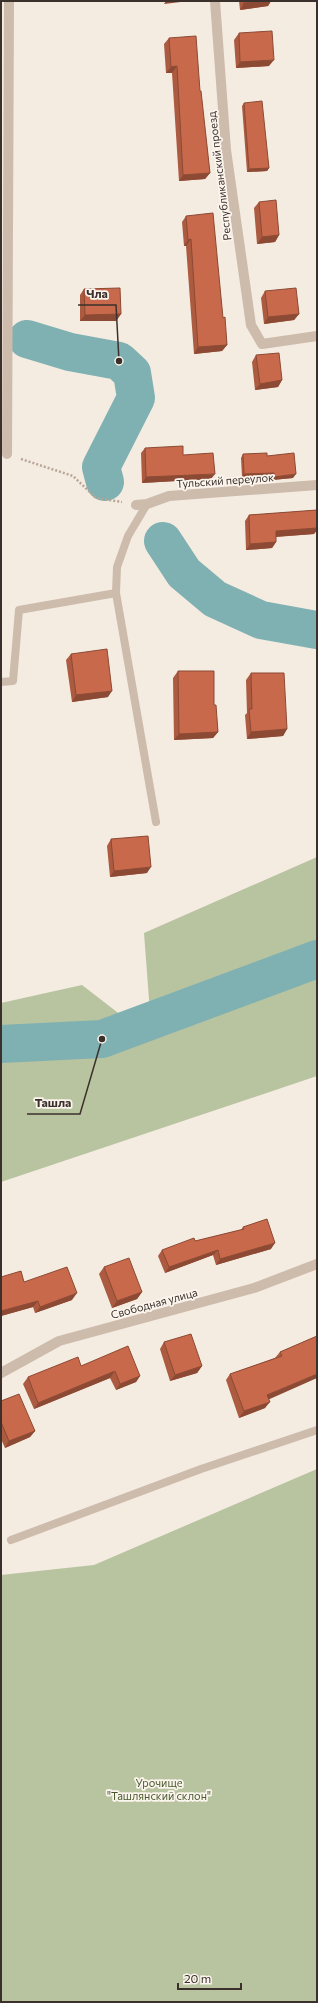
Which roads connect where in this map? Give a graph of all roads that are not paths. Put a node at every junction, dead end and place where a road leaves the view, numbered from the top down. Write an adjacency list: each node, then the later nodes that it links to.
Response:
1 (9, 1): 4 (street)
2 (215, 1): 3 (street, Республиканский проезд)
3 (317, 336)
4 (7, 454)
5 (317, 485): 6 (street, Тульский переулок)
6 (148, 504): 7 (street, Тульский переулок); 8 (lane)
7 (136, 505)
8 (116, 593): 9 (lane); 10 (lane)
9 (1, 682)
10 (156, 822)
11 (317, 1264): 12 (street, Свободная улица)
12 (1, 1373)
13 (317, 1430): 14 (lane)
14 (11, 1540)

